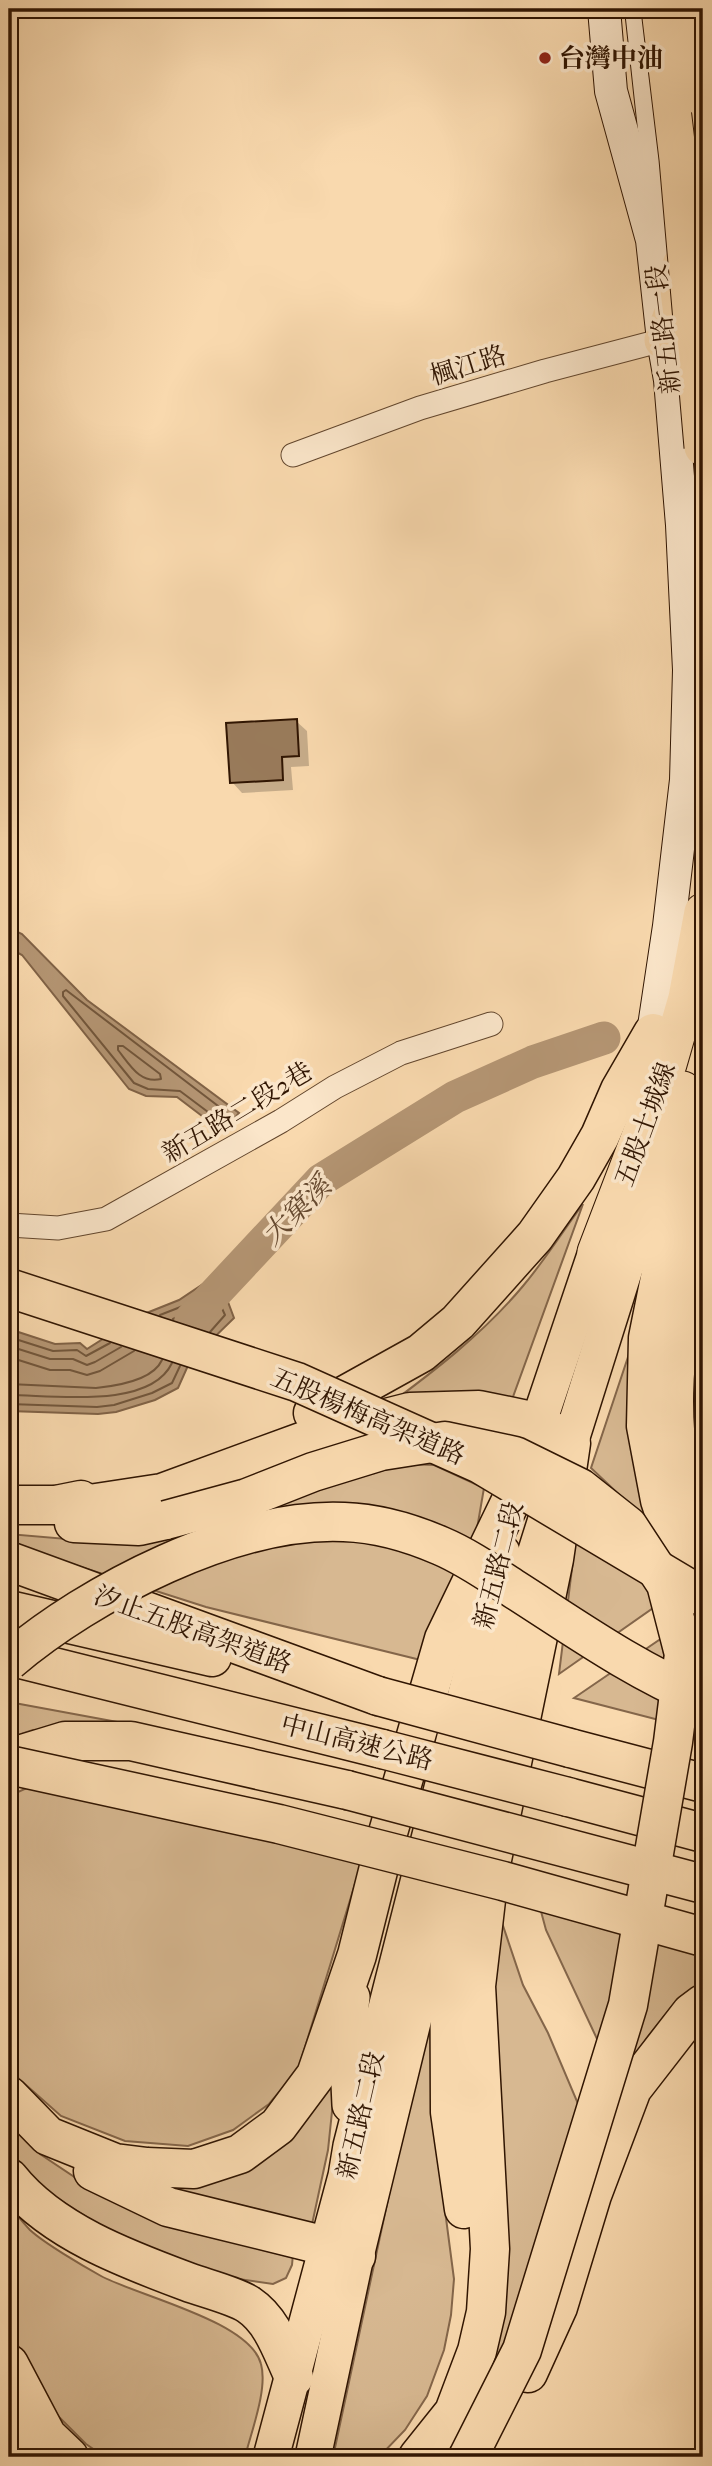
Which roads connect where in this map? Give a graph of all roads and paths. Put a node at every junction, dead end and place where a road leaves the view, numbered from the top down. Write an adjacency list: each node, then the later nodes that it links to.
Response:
1 (604, 9): 8 (main road, 新五路一段)
2 (641, 9): 8 (main road, 新五路一段)
3 (660, 9): 10 (highway, bridge)
4 (679, 9): 9 (highway)
5 (688, 9): 7 (highway)
6 (696, 9): 7 (highway, bridge)
7 (703, 95)
8 (652, 240): 9 (main road, 新五路一段)
9 (663, 340): 11 (street, 楓江路); 12 (main road, 新五路一段)
10 (703, 447)
11 (293, 455)
12 (689, 670): 16 (main road, 新五路二段)
13 (703, 912): 16 (highway, 五股土城線)
14 (491, 1024): 18 (street, 新五路二段2巷)
15 (703, 1030): 16 (highway, 五股土城線)
16 (678, 1066): 20 (highway, 五股土城線); 20 (main road, 新五路二段); 26 (highway)
17 (703, 1133): 31 (highway)
18 (9, 1225)
19 (703, 1238): 28 (highway)
20 (612, 1256): 22 (main road, 新五路二段); 23 (main road, 新五路二段)
21 (9, 1288): 30 (highway, 五股楊梅高架道路, bridge)
22 (537, 1422): 23 (highway); 24 (main road, 新五路二段); 26 (highway)
23 (571, 1443): 39 (main road, 新五路二段); 52 (highway)
24 (520, 1482): 42 (highway); 46 (main road, 新五路二段)
25 (9, 1505): 26 (highway)
26 (56, 1505)
27 (9, 1516): 57 (highway, bridge)
28 (703, 1546)
29 (9, 1561): 34 (highway, 汐止五股高架道路)
30 (703, 1597)
31 (703, 1608)
32 (9, 1610): 34 (highway, 中山高速公路)
33 (9, 1659): 35 (highway, bridge); 38 (highway, 中山高速公路, bridge)
34 (378, 1696): 37 (highway, 中山高速公路, bridge)
35 (703, 1699)
36 (9, 1763): 40 (highway, bridge); 41 (highway, bridge)
37 (703, 1783)
38 (703, 1833)
39 (449, 1884): 48 (main road, 新五路二段); 52 (highway)
40 (703, 1884)
41 (703, 1937)
42 (357, 1955): 45 (highway); 46 (main road)
43 (703, 2004): 58 (highway)
44 (9, 2096): 45 (highway)
45 (48, 2136): 48 (highway)
46 (351, 2146): 48 (main road, 新五路二段)
47 (9, 2178): 50 (highway)
48 (341, 2251): 50 (main road, 新五路二段); 56 (main road, 新五路二段)
49 (9, 2364): 54 (highway)
50 (293, 2377): 55 (main road, 新五路二段)
51 (9, 2437): 53 (highway)
52 (423, 2451)
53 (21, 2457)
54 (69, 2457)
55 (271, 2457)
56 (313, 2457)
57 (468, 2457)
58 (484, 2457)

